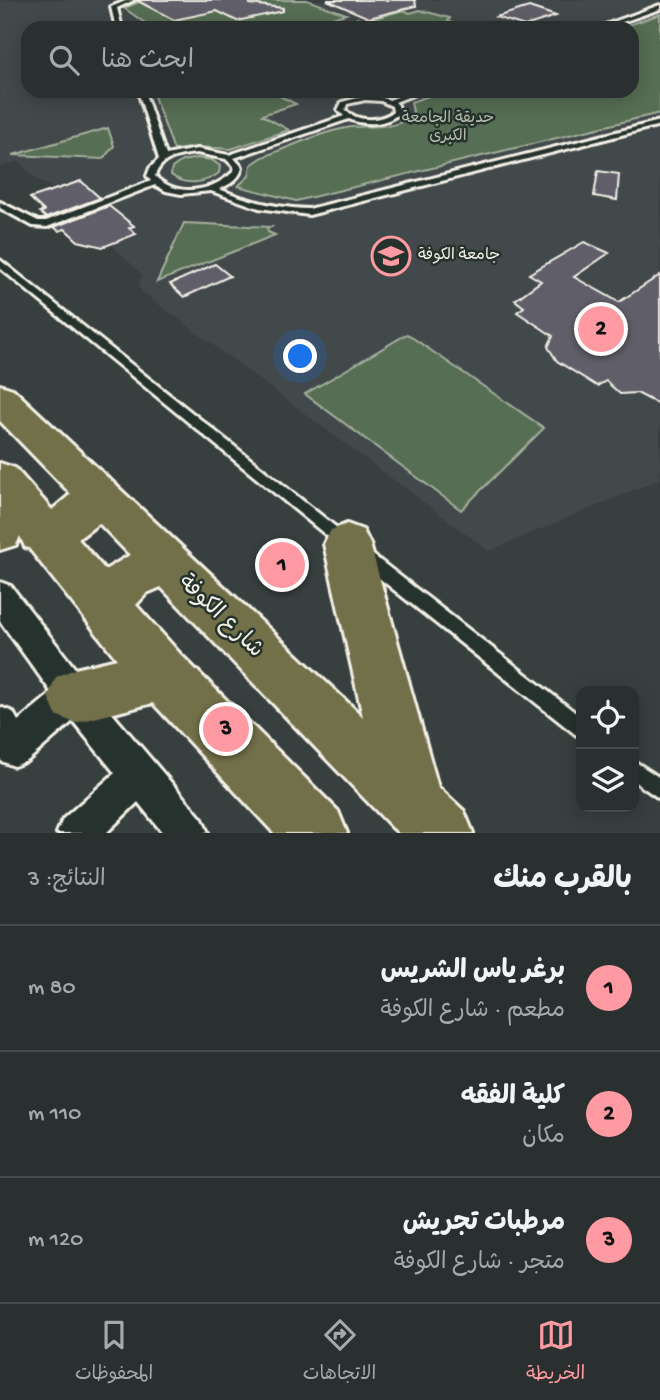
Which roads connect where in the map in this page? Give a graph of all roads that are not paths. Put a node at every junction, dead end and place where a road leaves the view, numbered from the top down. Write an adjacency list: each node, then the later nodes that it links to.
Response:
1 (12, 0): 3 (lane)
2 (132, 0): 5 (lane)
3 (0, 2)
4 (660, 7): 6 (lane)
5 (117, 21)
6 (620, 21)
7 (143, 98): 13 (lane)
8 (400, 98): 9 (lane)
9 (389, 102): 10 (lane); 10 (lane)
10 (348, 117): 12 (lane)
11 (660, 124): 15 (lane)
12 (229, 156): 13 (lane); 15 (lane)
13 (163, 159): 14 (lane)
14 (155, 182): 15 (lane); 16 (lane)
15 (212, 189)
16 (0, 205)
17 (0, 263): 21 (lane)
18 (0, 398): 19 (highway, شارع الكوفة)
19 (95, 494): 20 (highway); 22 (highway, شارع الكوفة)
20 (14, 510): 24 (highway)
21 (347, 544): 27 (lane); 32 (highway)
22 (168, 566): 24 (highway); 32 (highway, شارع الكوفة)
23 (3, 609): 26 (street)
24 (107, 611): 25 (highway)
25 (162, 674): 26 (highway); 35 (highway)
26 (75, 696): 28 (street); 30 (street)
27 (576, 724)
28 (0, 725)
29 (639, 774): 31 (lane)
30 (140, 775): 33 (street); 34 (street)
31 (660, 790)
32 (427, 819)
33 (77, 833)
34 (188, 833)
35 (316, 833)

